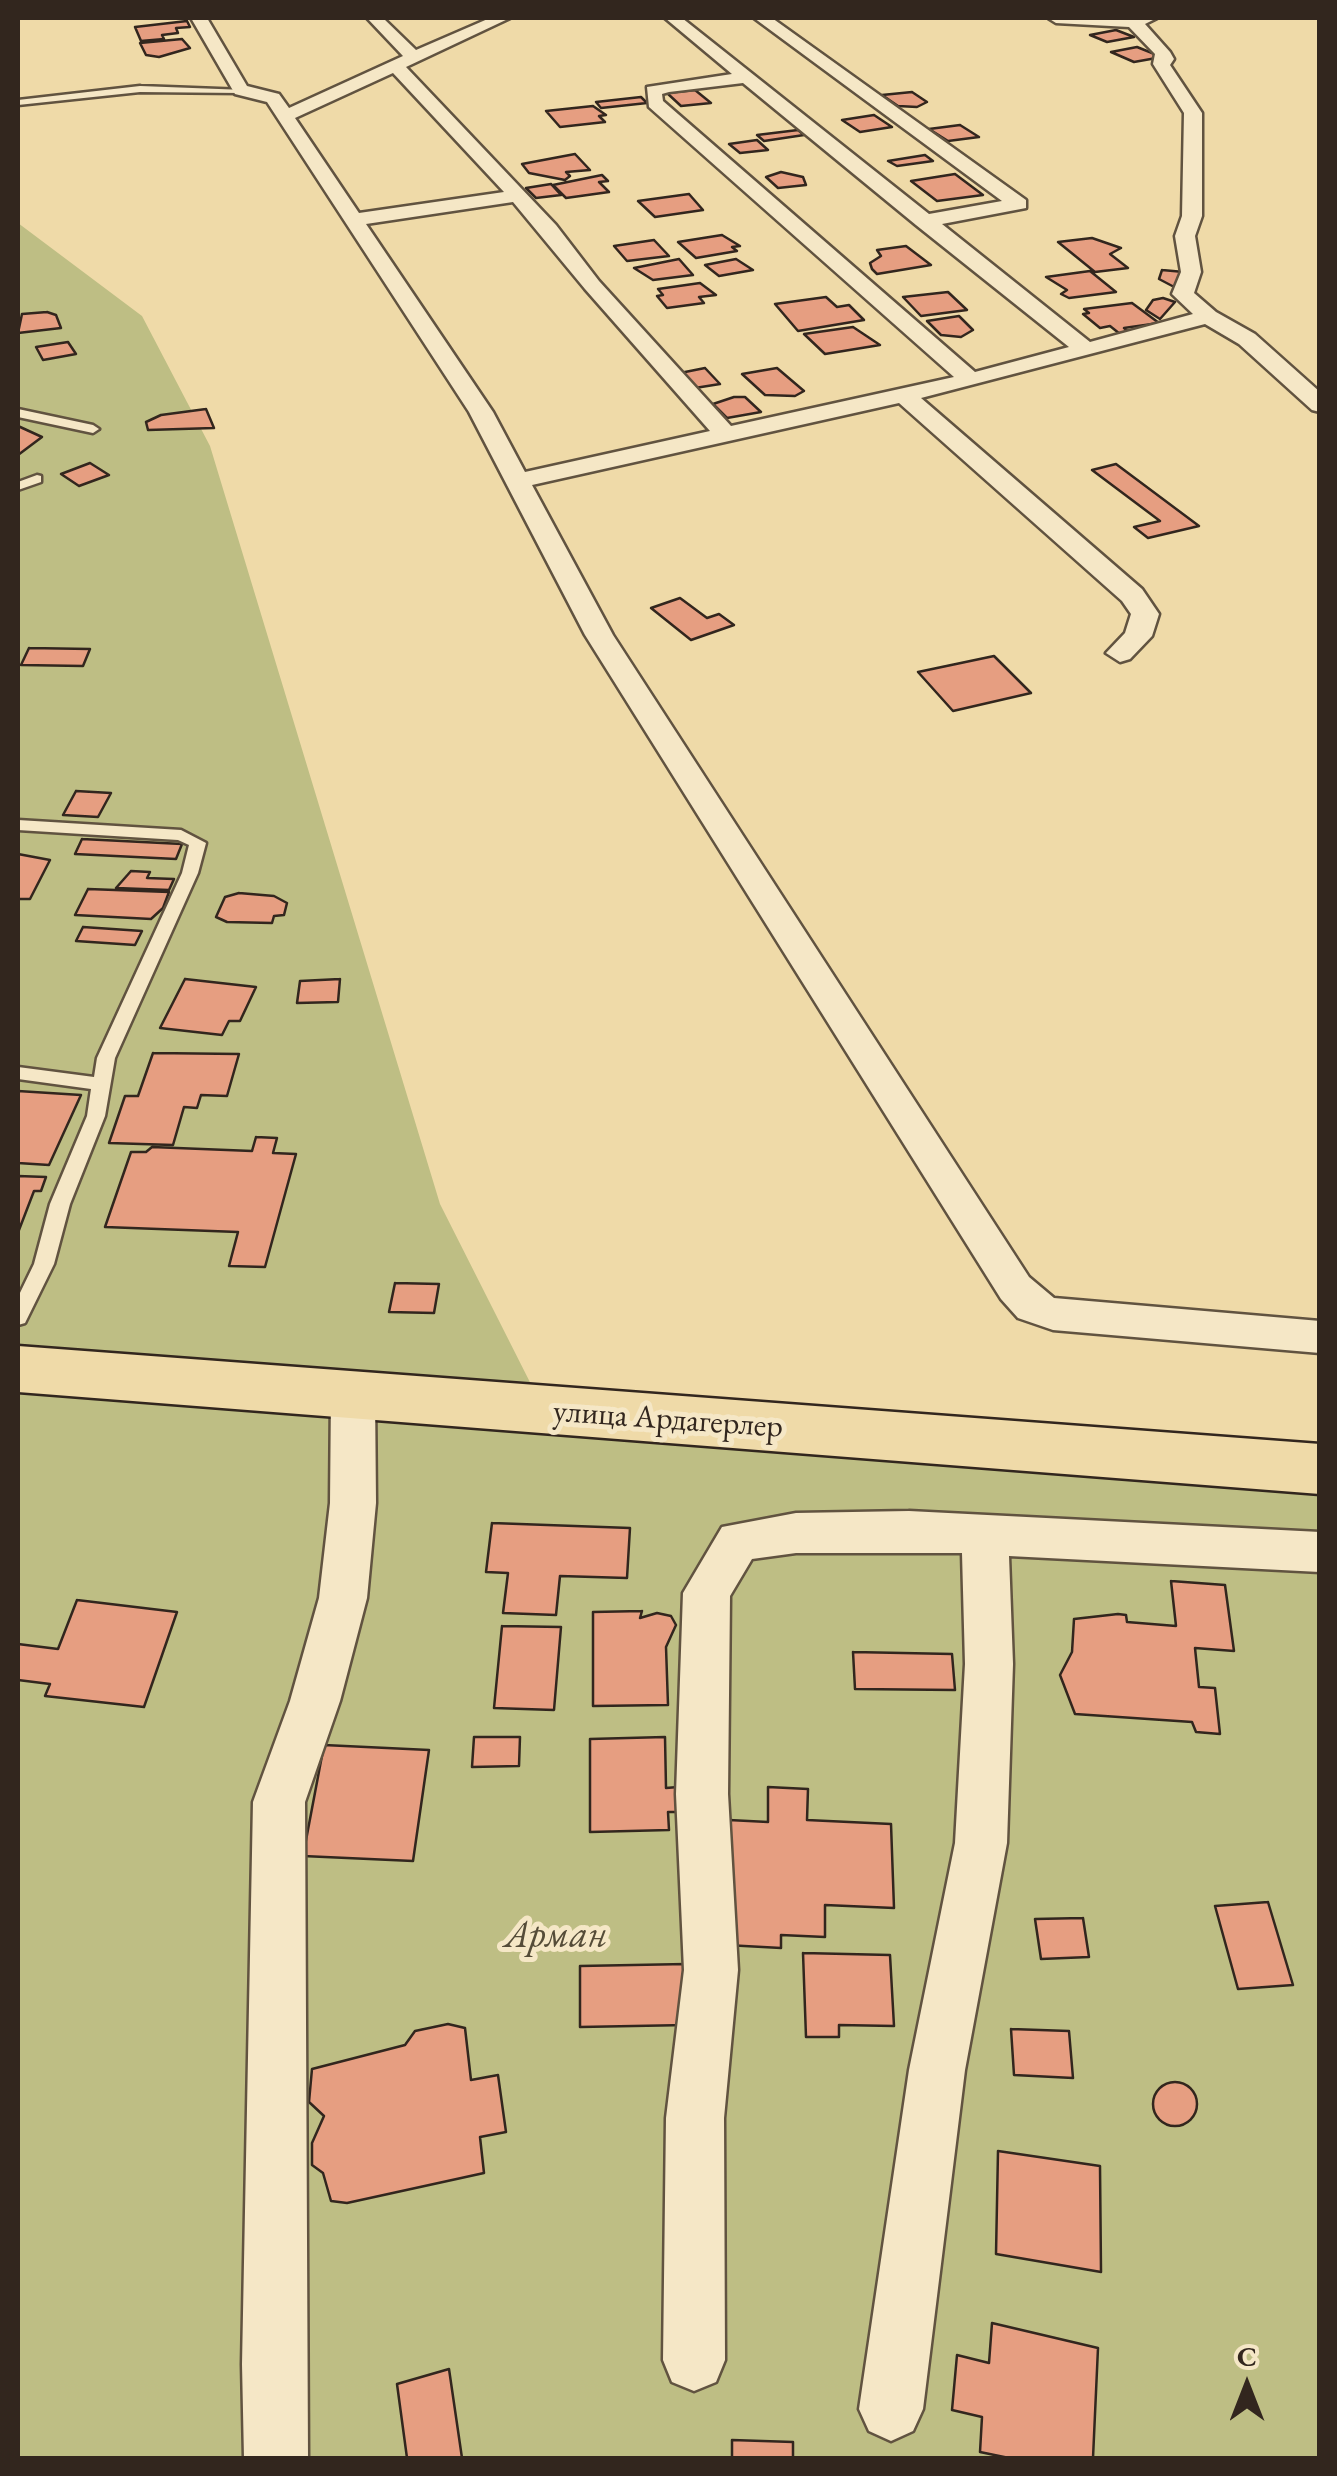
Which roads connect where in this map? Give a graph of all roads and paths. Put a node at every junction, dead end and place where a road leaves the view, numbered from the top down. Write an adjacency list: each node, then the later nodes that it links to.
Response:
1 (199, 18): 13 (street)
2 (375, 18): 10 (street)
3 (502, 18): 10 (street)
4 (673, 18): 12 (street)
5 (762, 18): 18 (street)
6 (1056, 18): 9 (street)
7 (1093, 18): 9 (street)
8 (1142, 20): 9 (street); 19 (street)
9 (1110, 22)
10 (412, 56): 11 (street)
11 (392, 67): 15 (street); 16 (street)
12 (748, 77): 18 (street); 21 (street)
13 (241, 90): 14 (lane); 15 (street)
14 (18, 103)
15 (284, 118): 17 (street)
16 (518, 196): 17 (street); 26 (street)
17 (354, 220): 28 (street)
18 (923, 221): 20 (street)
19 (1208, 317): 20 (street); 23 (street)
20 (1088, 350): 21 (street)
21 (971, 380): 22 (street)
22 (904, 395): 26 (street); 30 (street)
23 (1320, 405)
24 (18, 413): 25 (lane)
25 (92, 429)
26 (728, 437): 28 (street)
27 (37, 480): 29 (lane)
28 (516, 481): 35 (street)
29 (18, 486)
30 (1120, 653)
31 (18, 825): 33 (lane)
32 (18, 1073): 33 (lane)
33 (100, 1084): 34 (lane)
34 (18, 1317)
35 (1320, 1336)
36 (18, 1369): 37 (main road, улица Ардагерлер)
37 (353, 1395): 38 (main road, улица Ардагерлер); 43 (street)
38 (1320, 1469)
39 (985, 1535): 40 (street); 41 (street); 42 (street)
40 (1320, 1552)
41 (694, 2360)
42 (891, 2408)
43 (276, 2458)

